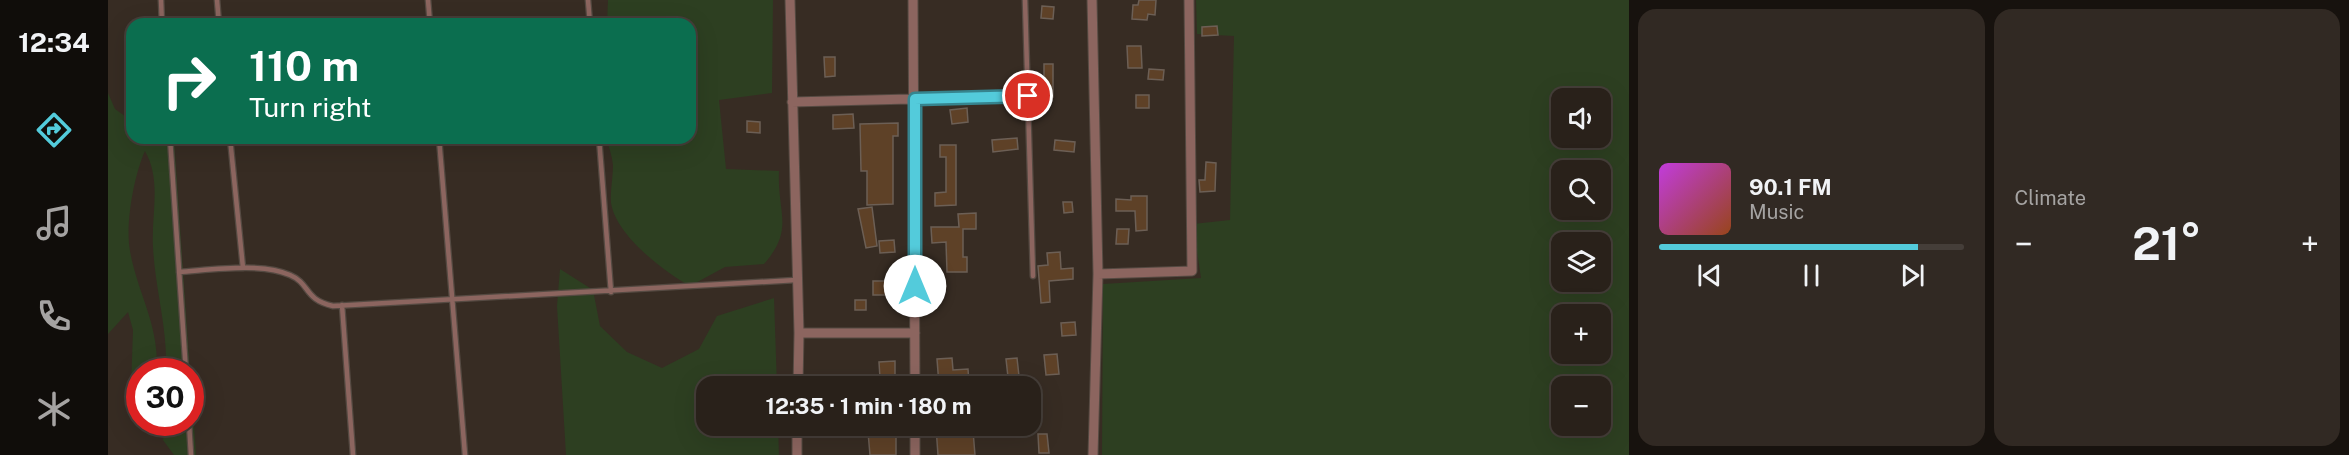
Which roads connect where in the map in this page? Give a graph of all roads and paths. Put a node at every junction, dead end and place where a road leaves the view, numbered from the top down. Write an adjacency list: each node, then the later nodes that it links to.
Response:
1 (161, 0): 10 (lane)
2 (217, 0): 11 (lane)
3 (428, 0): 12 (lane)
4 (588, 0): 13 (lane)
5 (790, 0): 16 (street)
6 (913, 0): 15 (street)
7 (1025, 0): 14 (lane)
8 (1092, 0): 23 (street)
9 (1189, 0): 23 (street)
10 (162, 18)
11 (218, 18)
12 (430, 18)
13 (590, 18)
14 (1028, 96): 15 (street); 24 (lane)
15 (915, 99): 16 (street); 30 (street)
16 (792, 102): 25 (street)
17 (170, 144): 22 (lane)
18 (231, 144): 21 (lane)
19 (439, 144): 27 (lane)
20 (599, 144): 26 (lane)
21 (243, 268): 22 (lane); 28 (lane)
22 (179, 272): 31 (lane)
23 (1098, 274): 42 (street)
24 (1034, 276)
25 (796, 280): 26 (lane); 29 (street)
26 (611, 292): 27 (lane)
27 (451, 300): 28 (lane); 39 (lane)
28 (342, 305): 38 (lane)
29 (799, 333): 30 (street); 32 (street)
30 (915, 333): 33 (street)
31 (185, 358)
32 (798, 376)
33 (915, 376)
34 (190, 436): 37 (lane)
35 (797, 436): 40 (street)
36 (915, 436): 41 (street)
37 (191, 455)
38 (353, 455)
39 (465, 455)
40 (797, 455)
41 (915, 455)
42 (1093, 455)

